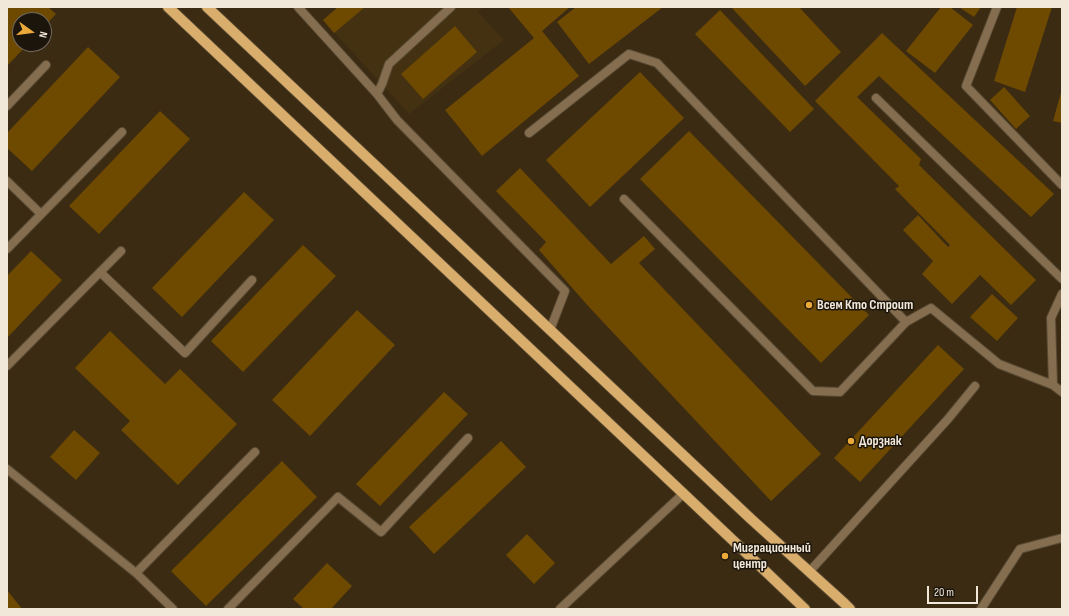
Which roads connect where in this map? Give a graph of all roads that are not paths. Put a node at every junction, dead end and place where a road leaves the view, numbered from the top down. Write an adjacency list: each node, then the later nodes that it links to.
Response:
1 (168, 7): 31 (main road)
2 (207, 7): 23 (main road)
3 (298, 7): 7 (lane)
4 (451, 7): 7 (lane)
5 (997, 7): 13 (lane)
6 (46, 65): 9 (lane)
7 (377, 94): 23 (lane)
8 (876, 98): 19 (lane)
9 (7, 106)
10 (122, 132): 15 (lane)
11 (529, 133): 22 (lane)
12 (7, 181): 15 (lane)
13 (1062, 185)
14 (624, 199): 22 (lane)
15 (41, 214): 16 (lane)
16 (7, 249)
17 (121, 251): 18 (lane)
18 (100, 272): 20 (lane); 24 (lane)
19 (1062, 279)
20 (252, 280)
21 (1062, 294): 25 (lane)
22 (906, 322): 25 (lane)
23 (550, 330): 33 (main road)
24 (7, 366)
25 (1053, 385): 27 (lane)
26 (975, 386): 33 (lane)
27 (1062, 392)
28 (468, 438): 37 (lane)
29 (255, 452): 34 (lane)
30 (7, 469): 34 (lane)
31 (684, 493): 38 (lane); 39 (main road)
32 (1062, 538): 41 (lane)
33 (809, 572): 35 (main road)
34 (136, 573): 36 (lane)
35 (847, 606): 40 (main road)
36 (173, 609)
37 (228, 609)
38 (560, 609)
39 (805, 609)
40 (857, 609)
41 (981, 609)

